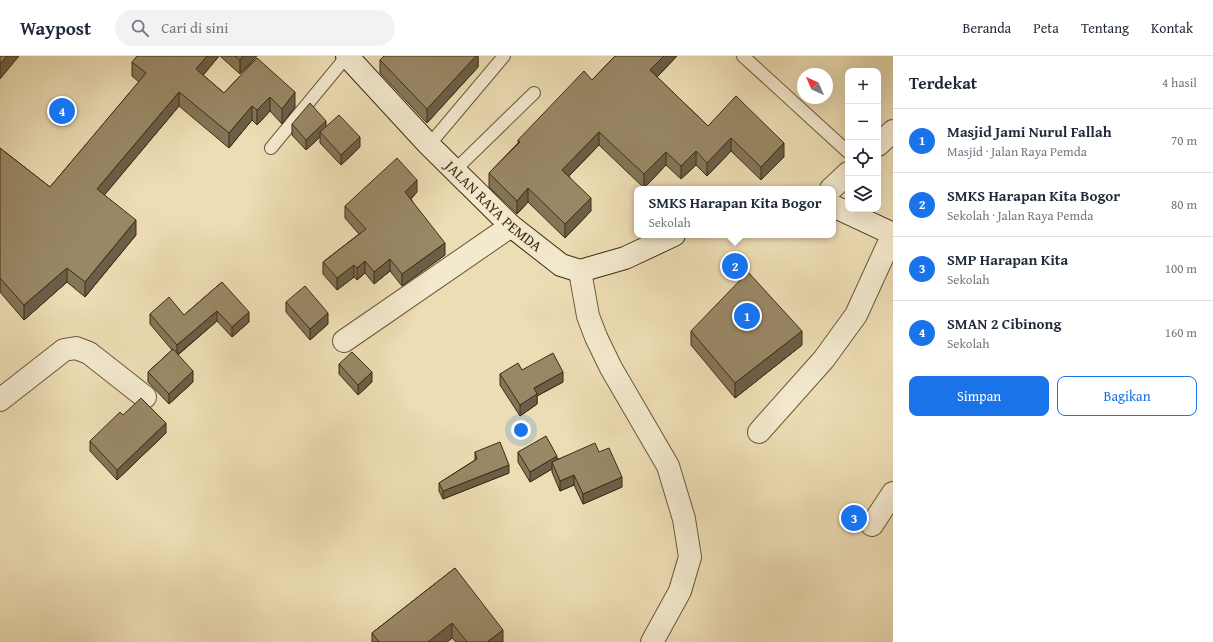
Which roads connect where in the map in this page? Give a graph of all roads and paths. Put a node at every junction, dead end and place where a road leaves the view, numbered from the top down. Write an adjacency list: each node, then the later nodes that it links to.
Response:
1 (347, 56): 7 (street, JALAN RAYA PEMDA); 8 (lane)
2 (504, 56): 7 (lane)
3 (743, 56): 9 (lane)
4 (534, 93): 10 (lane)
5 (893, 131): 6 (street)
6 (881, 142)
7 (429, 145): 10 (street, JALAN RAYA PEMDA)
8 (271, 148)
9 (845, 149)
10 (455, 170): 14 (street, JALAN RAYA PEMDA)
11 (845, 176): 12 (street)
12 (834, 186)
13 (836, 207): 15 (street)
14 (511, 226): 17 (street, JALAN RAYA PEMDA); 18 (street)
15 (893, 234): 21 (street)
16 (668, 238): 17 (street)
17 (580, 271): 24 (street)
18 (344, 341)
19 (145, 397): 20 (street)
20 (0, 400)
21 (759, 432)
22 (893, 493): 23 (street)
23 (872, 526)
24 (652, 642)

